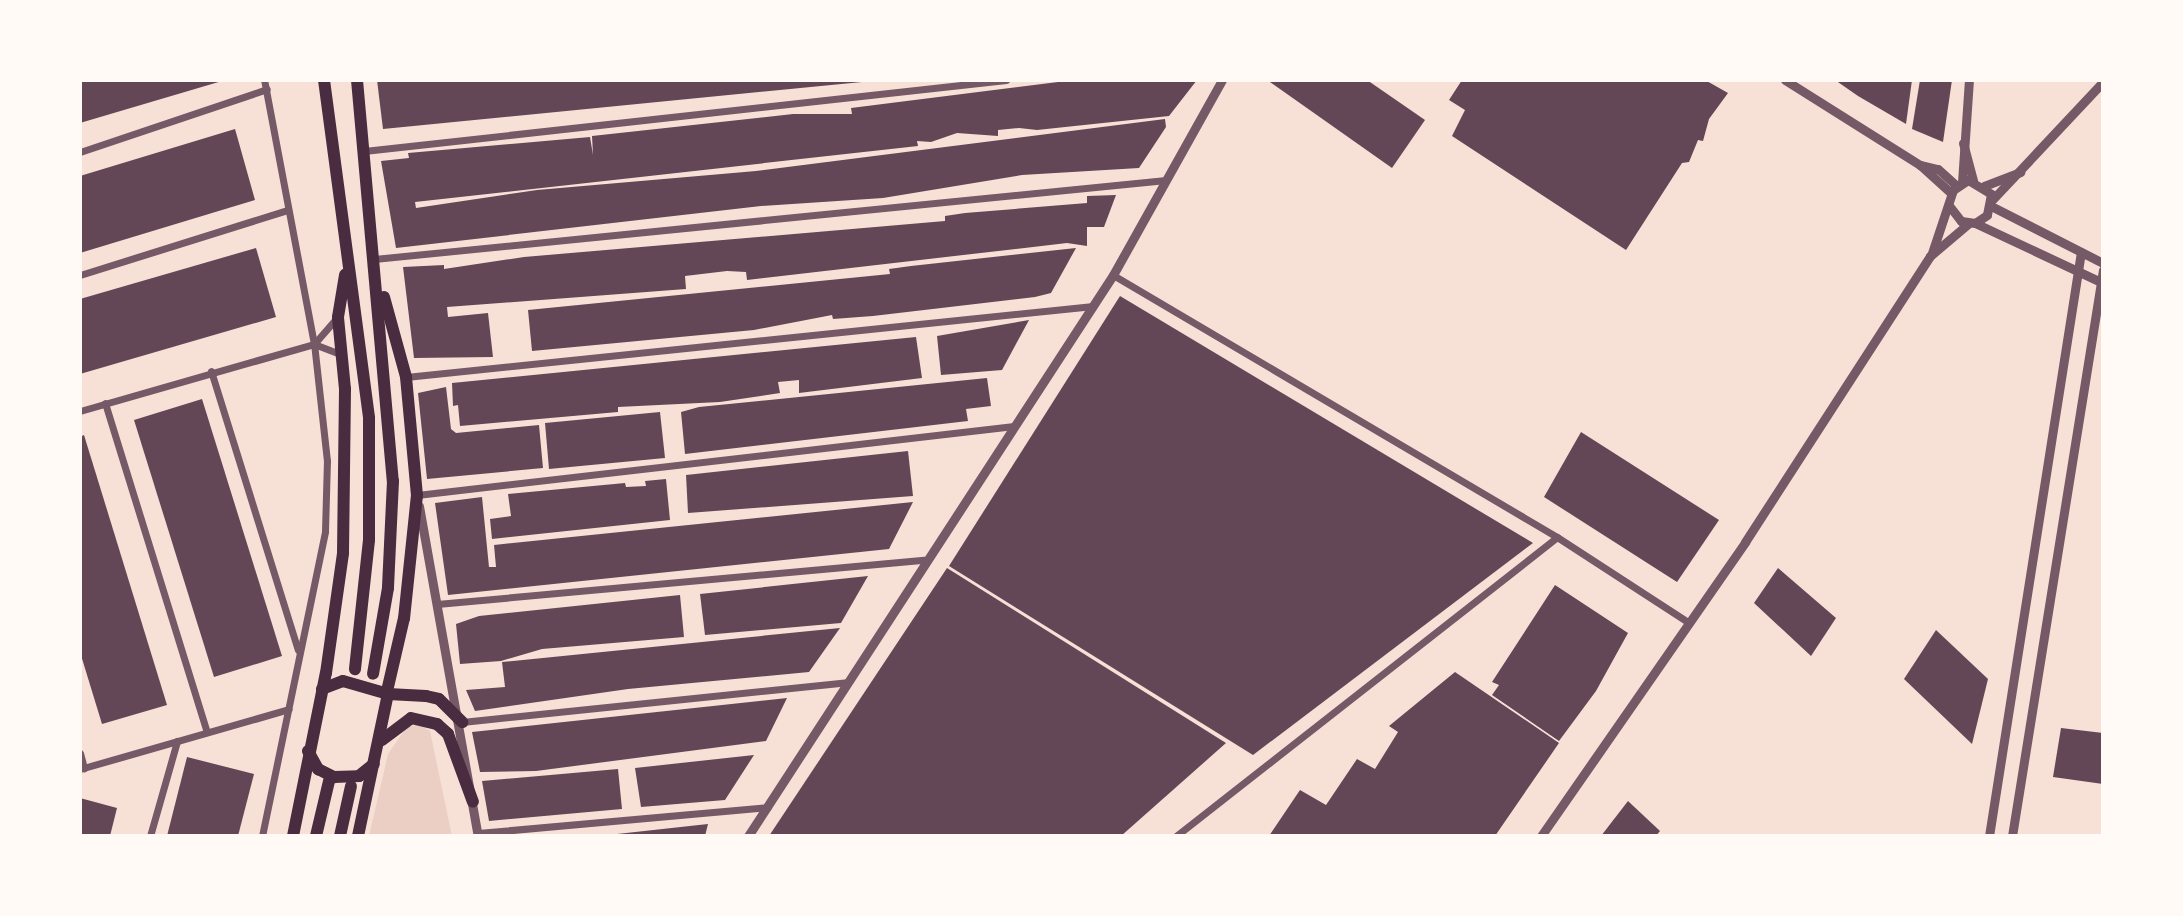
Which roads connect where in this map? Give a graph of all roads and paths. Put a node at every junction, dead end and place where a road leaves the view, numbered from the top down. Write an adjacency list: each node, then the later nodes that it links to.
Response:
1 (264, 80): 9 (street)
2 (324, 80): 23 (main road)
3 (357, 80): 10 (main road)
4 (1006, 80): 10 (street)
5 (1222, 80): 13 (street)
6 (1785, 80): 14 (street)
7 (1969, 80): 14 (street)
8 (2103, 82): 12 (street)
9 (267, 89): 11 (street); 18 (street)
10 (364, 151): 22 (main road)
11 (80, 152)
12 (2020, 172): 15 (street); 16 (street)
13 (1166, 180): 22 (street); 28 (street)
14 (1961, 185): 15 (street); 17 (street)
15 (1984, 186): 16 (street)
16 (1992, 203): 19 (street); 20 (street)
17 (1950, 207): 19 (street); 21 (street)
18 (287, 210): 27 (street); 32 (street)
19 (1972, 223): 21 (street); 26 (street)
20 (2081, 252): 24 (street); 26 (street)
21 (1930, 256): 43 (street)
22 (374, 259): 35 (main road); 46 (main road)
23 (347, 263): 31 (main road); 45 (main road)
24 (2103, 263)
25 (2103, 270): 29 (street)
26 (2078, 272): 29 (street); 73 (street)
27 (80, 275)
28 (1113, 275): 30 (street); 40 (street)
29 (2102, 283): 74 (street)
30 (1093, 306): 35 (street); 38 (street)
31 (338, 317): 32 (street); 33 (main road)
32 (314, 344): 33 (street); 34 (street); 44 (street)
33 (343, 355): 48 (main road)
34 (211, 371): 36 (street); 44 (street)
35 (406, 377): 39 (main road)
36 (105, 403): 37 (street); 52 (street)
37 (80, 411)
38 (1014, 426): 39 (street); 41 (street)
39 (417, 495): 42 (street); 49 (main road)
40 (1557, 537): 43 (street); 71 (street)
41 (924, 560): 42 (street); 47 (street)
42 (437, 604): 51 (street)
43 (1688, 622): 72 (street)
44 (298, 652): 50 (street)
45 (355, 669)
46 (373, 674)
47 (847, 682): 51 (street); 62 (street)
48 (322, 689): 49 (main road); 55 (main road)
49 (388, 692): 51 (main road); 53 (main road)
50 (289, 709): 52 (street); 65 (street)
51 (462, 722): 61 (street)
52 (206, 730): 54 (street)
53 (382, 740): 57 (main road); 61 (main road)
54 (177, 741): 58 (street); 64 (street)
55 (308, 750): 57 (main road); 66 (main road)
56 (80, 753): 58 (street)
57 (374, 764): 69 (main road)
58 (82, 768)
59 (329, 781): 67 (main road)
60 (351, 786): 68 (main road)
61 (473, 802): 63 (street)
62 (768, 807): 63 (street); 70 (street)
63 (478, 834)
64 (150, 836)
65 (262, 836)
66 (293, 836)
67 (316, 836)
68 (340, 836)
69 (358, 836)
70 (748, 836)
71 (1176, 836)
72 (1541, 836)
73 (1989, 836)
74 (2012, 836)

